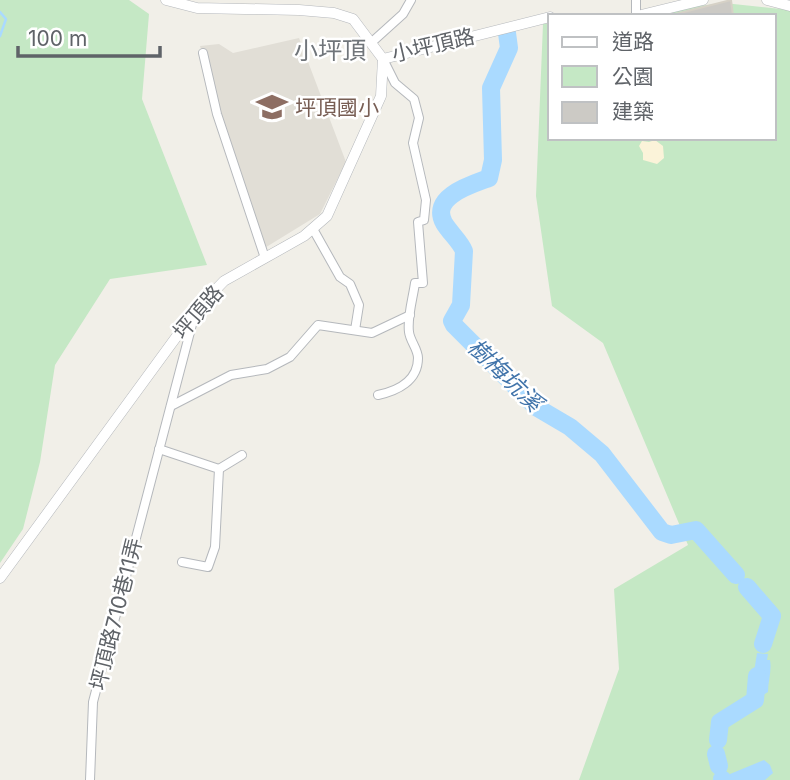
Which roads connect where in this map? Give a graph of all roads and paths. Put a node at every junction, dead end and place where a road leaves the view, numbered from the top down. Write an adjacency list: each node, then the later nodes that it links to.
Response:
1 (166, 0): 8 (street, 小坪頂路)
2 (411, 0): 8 (street)
3 (703, 0): 6 (street)
4 (767, 0): 5 (street)
5 (790, 6)
6 (644, 14)
7 (548, 17): 10 (street, 小坪頂路)
8 (372, 42): 10 (street, 小坪頂路)
9 (203, 53): 12 (street)
10 (383, 59): 11 (street, 坪頂路); 14 (street)
11 (313, 229): 12 (street, 坪頂路); 15 (street)
12 (265, 258): 13 (street, 坪頂路)
13 (196, 310): 16 (street, 坪頂路); 17 (street, 坪頂路710巷11弄)
14 (411, 315): 15 (street); 18 (street)
15 (355, 330): 19 (street)
16 (177, 335): 17 (street); 24 (street, 坪頂路)
17 (187, 349): 19 (street, 坪頂路710巷11弄)
18 (378, 395)
19 (171, 406): 20 (street, 坪頂路710巷11弄)
20 (159, 449): 22 (street); 25 (street, 坪頂路710巷11弄)
21 (242, 455): 22 (street)
22 (219, 468): 23 (street)
23 (182, 562)
24 (0, 578)
25 (90, 780)

